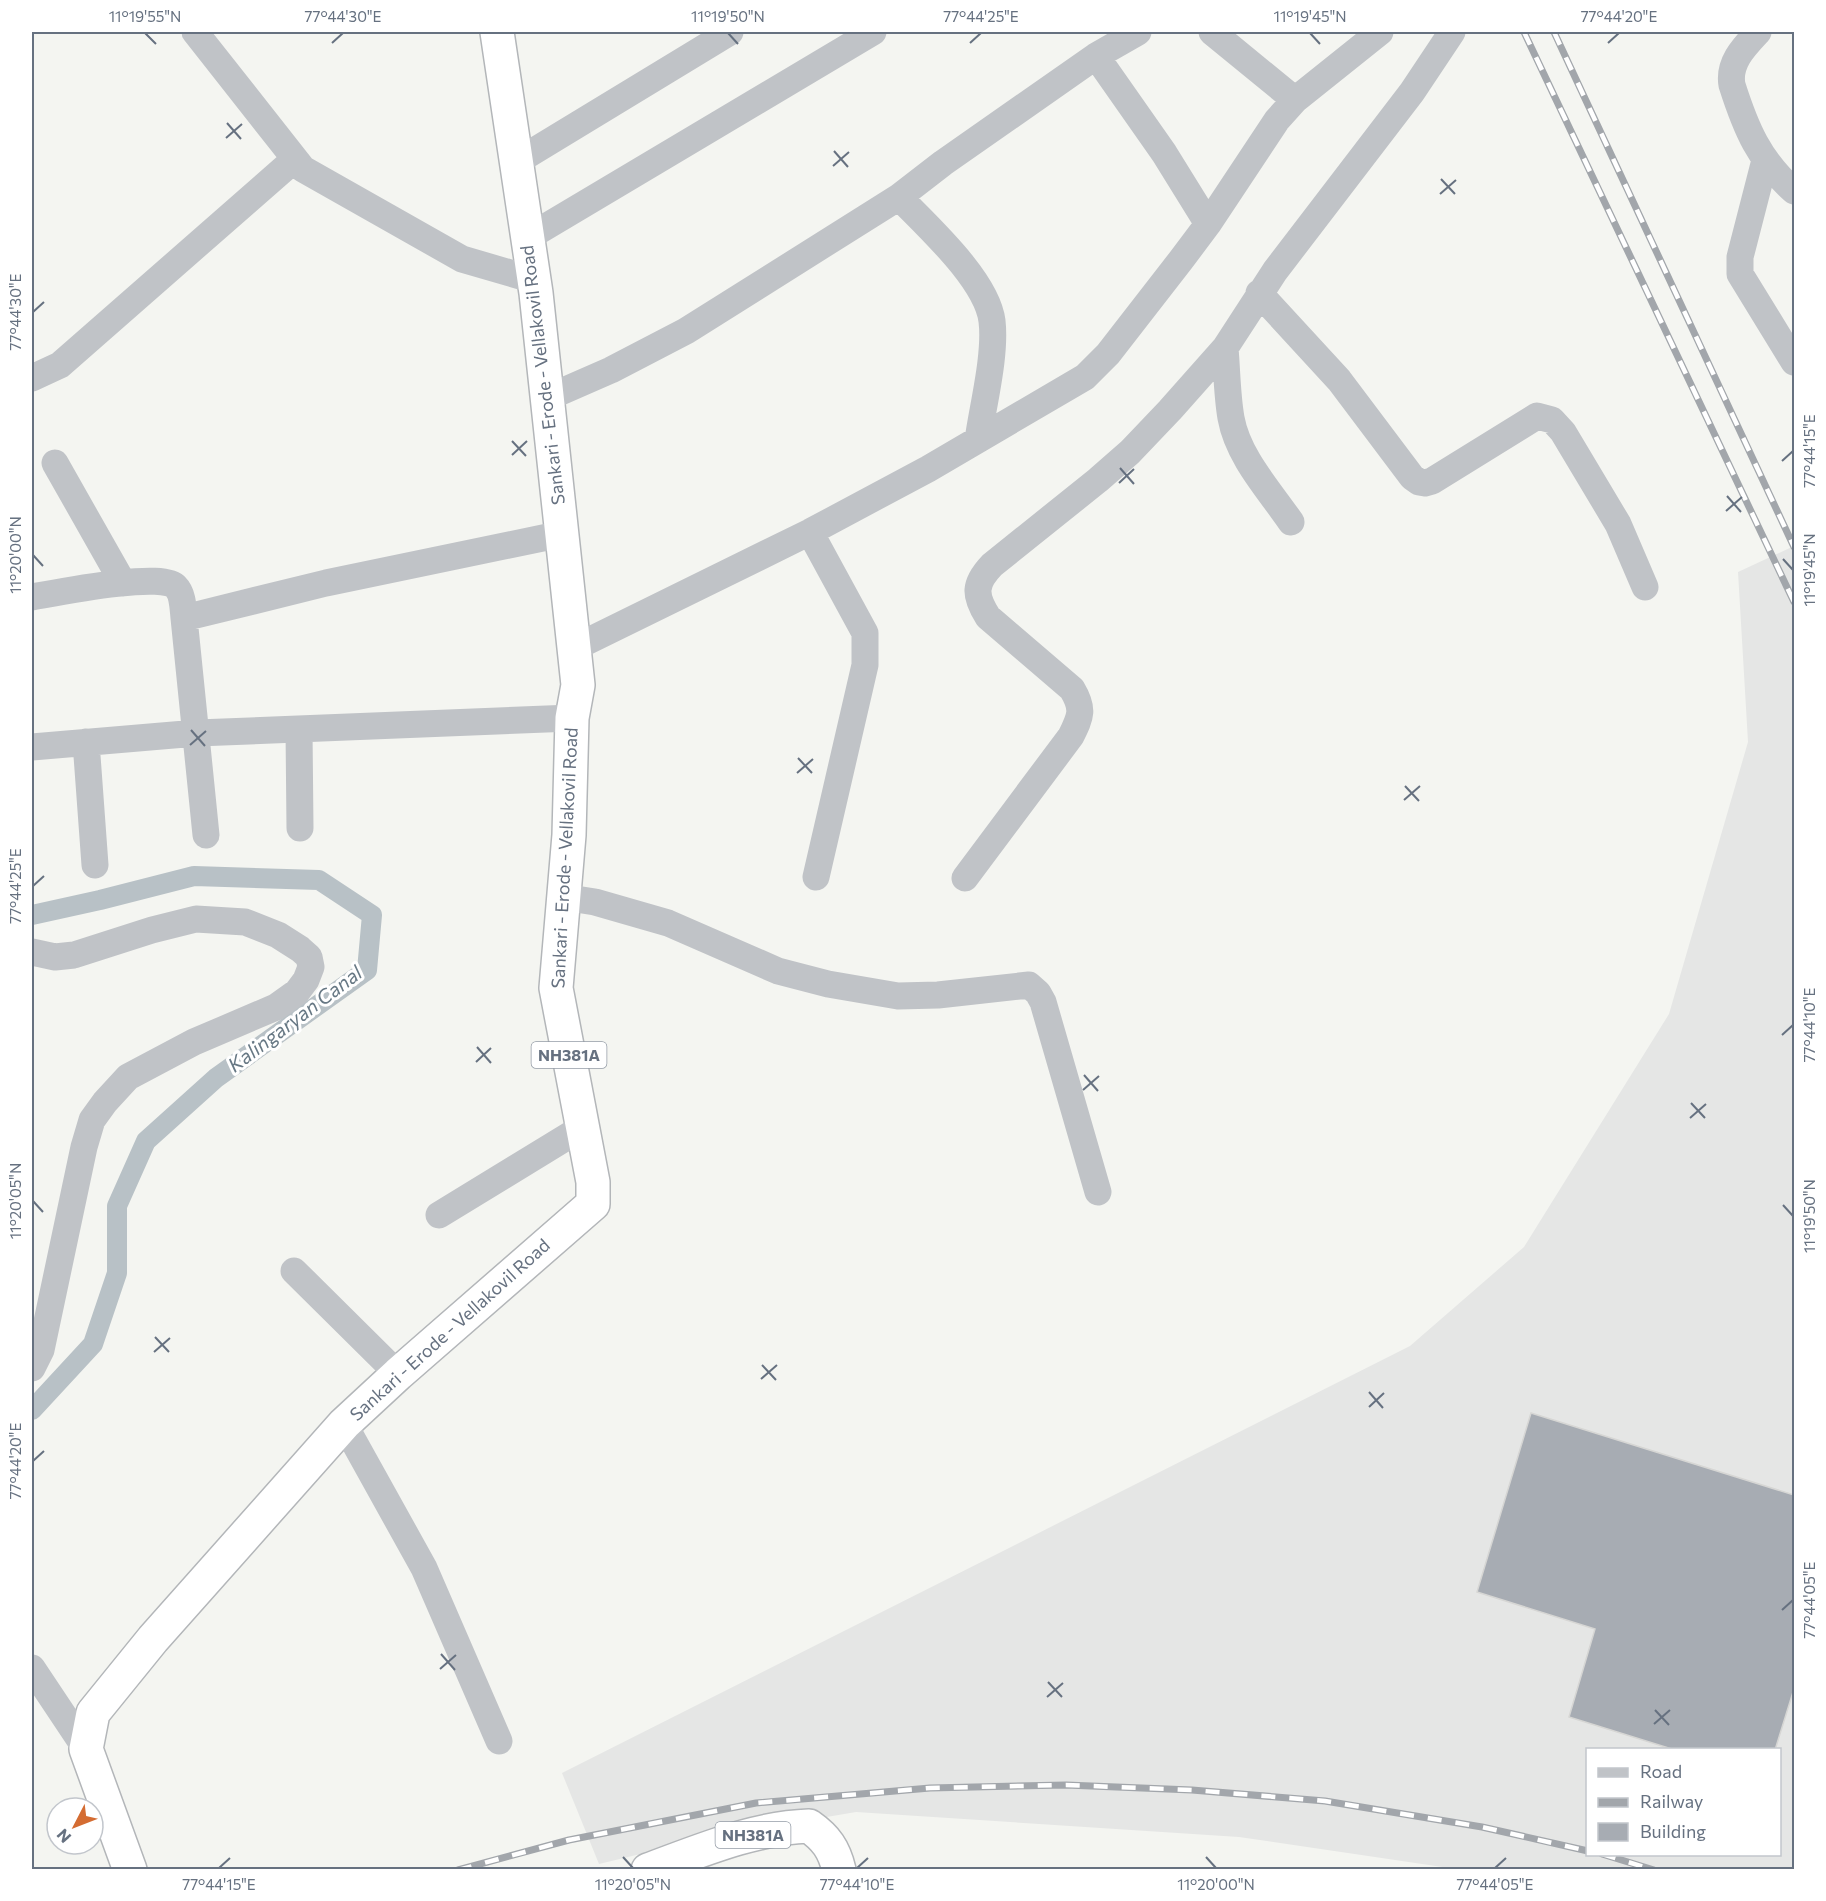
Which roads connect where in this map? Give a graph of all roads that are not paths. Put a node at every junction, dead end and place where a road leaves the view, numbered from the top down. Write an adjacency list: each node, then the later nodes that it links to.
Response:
1 (195, 32): 12 (street)
2 (497, 32): 14 (highway, Sankari - Erode - Vellakovil Road / NH381A)
3 (730, 32): 14 (street)
4 (873, 32): 18 (street)
5 (1137, 32): 10 (street)
6 (1212, 32): 11 (street)
7 (1380, 32): 11 (street)
8 (1452, 32): 20 (street)
9 (1758, 32): 13 (street)
10 (1096, 56): 16 (street); 17 (street)
11 (1295, 100): 17 (street)
12 (295, 159): 19 (street); 23 (street)
13 (1765, 160): 15 (street); 22 (street)
14 (516, 162): 18 (highway, Sankari - Erode - Vellakovil Road / NH381A)
15 (1794, 191)
16 (899, 197): 24 (street); 25 (street)
17 (1208, 224): 25 (street)
18 (527, 238): 19 (highway, Sankari - Erode - Vellakovil Road / NH381A)
19 (534, 280): 24 (highway, Sankari - Erode - Vellakovil Road / NH381A)
20 (1259, 293): 21 (street); 31 (street)
21 (1225, 348): 27 (street); 44 (street)
22 (1794, 362)
23 (32, 378)
24 (547, 398): 29 (highway, Sankari - Erode - Vellakovil Road / NH381A)
25 (978, 440): 28 (street)
26 (55, 463): 30 (street)
27 (1292, 522)
28 (810, 532): 34 (street); 43 (street)
29 (562, 534): 33 (street); 34 (highway, Sankari - Erode - Vellakovil Road / NH381A)
30 (123, 583): 32 (street); 33 (street)
31 (1645, 587)
32 (32, 597)
33 (184, 618): 37 (street)
34 (574, 648): 35 (highway, Sankari - Erode - Vellakovil Road / NH381A)
35 (572, 718): 36 (street); 45 (highway, Sankari - Erode - Vellakovil Road / NH381A)
36 (299, 729): 37 (street); 40 (street)
37 (197, 733): 38 (street); 41 (street)
38 (86, 742): 39 (street); 42 (street)
39 (32, 747)
40 (300, 828)
41 (206, 835)
42 (95, 865)
43 (816, 877)
44 (965, 878)
45 (563, 897): 47 (highway, Sankari - Erode - Vellakovil Road / NH381A); 48 (street)
46 (32, 952): 51 (street)
47 (583, 1127): 49 (street); 52 (highway, Sankari - Erode - Vellakovil Road / NH381A)
48 (1098, 1192)
49 (439, 1215)
50 (294, 1271): 52 (street)
51 (32, 1368)
52 (398, 1374): 53 (highway, Sankari - Erode - Vellakovil Road / NH381A)
53 (344, 1424): 55 (street); 56 (highway, Sankari - Erode - Vellakovil Road / NH381A)
54 (34, 1678): 56 (street)
55 (499, 1741)
56 (86, 1749): 57 (highway)
57 (130, 1869)
58 (648, 1869): 59 (highway, NH381A)
59 (839, 1869)

